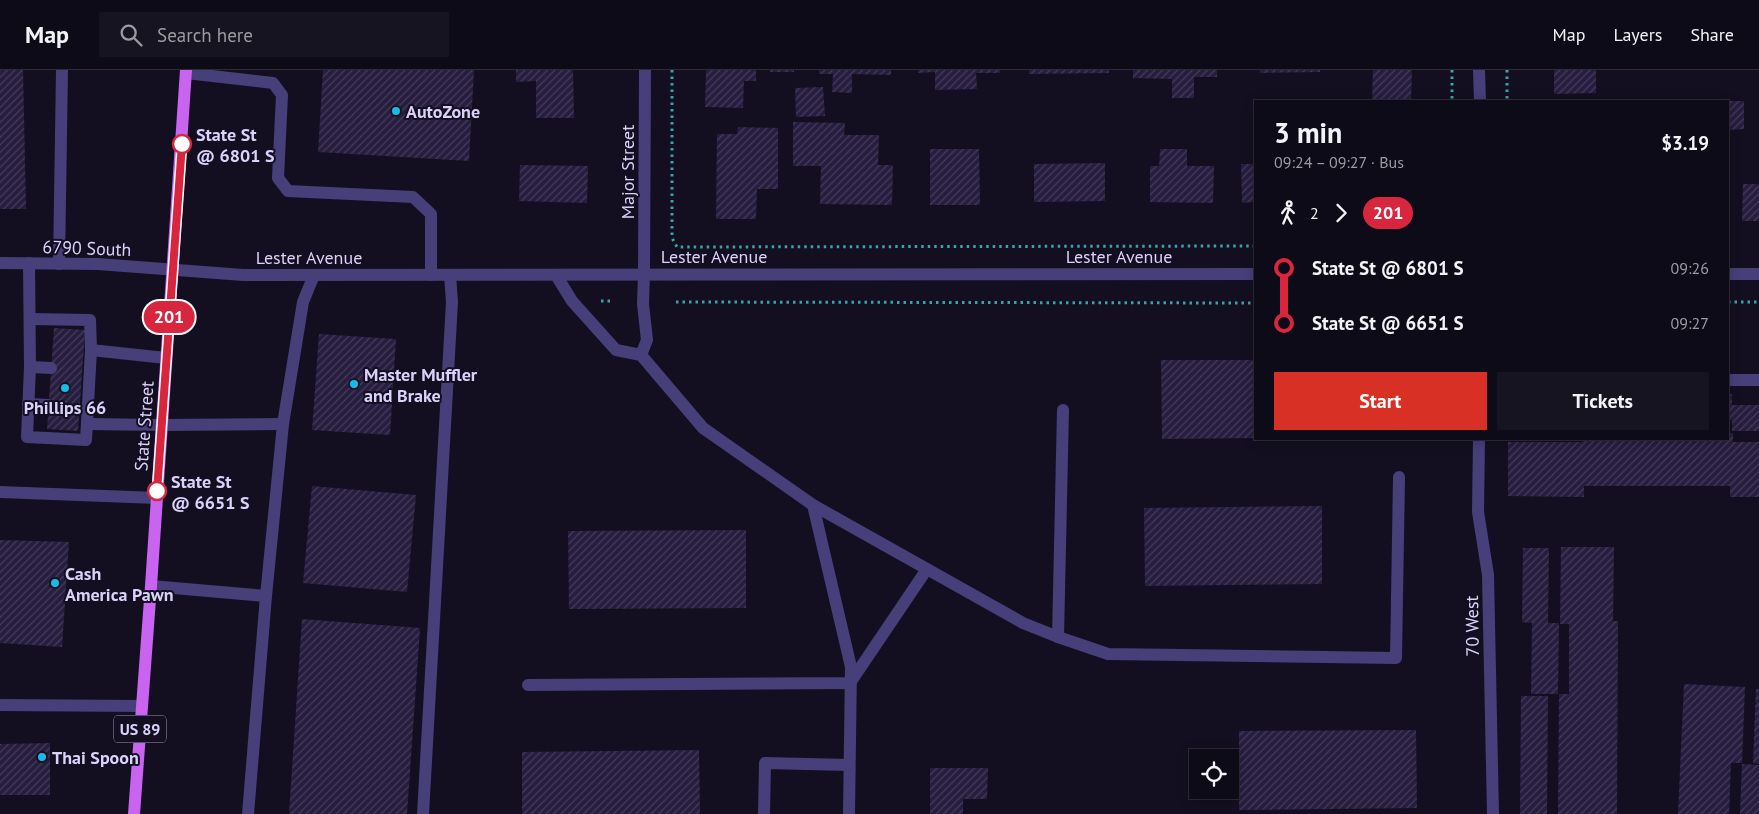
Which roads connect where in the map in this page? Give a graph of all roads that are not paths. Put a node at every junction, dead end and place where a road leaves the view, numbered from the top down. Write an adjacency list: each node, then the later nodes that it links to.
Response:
1 (62, 70): 8 (street)
2 (645, 70): 10 (street, Major Street)
3 (1480, 70): 5 (street)
4 (186, 71): 9 (main road, State Street / US 89); 15 (street)
5 (1480, 100)
6 (0, 263): 7 (street, 6790 South)
7 (29, 263): 8 (street, 6790 South); 18 (street)
8 (59, 264): 9 (street, 6790 South)
9 (172, 269): 14 (street, Lester Avenue); 21 (main road, State Street / US 89)
10 (644, 273): 11 (street, Lester Avenue); 17 (street, Lester Avenue); 20 (street, Major Street)
11 (1254, 274)
12 (1729, 274): 13 (street)
13 (1759, 274)
14 (314, 275): 15 (street, Lester Avenue); 30 (street)
15 (431, 275): 16 (street, Lester Avenue)
16 (450, 275): 17 (street, Lester Avenue); 48 (street)
17 (556, 275): 20 (street)
18 (30, 319): 19 (street); 22 (street)
19 (91, 350): 21 (street); 29 (street)
20 (641, 355): 36 (street)
21 (166, 358): 31 (main road, State Street / US 89)
22 (30, 367): 23 (street); 26 (street)
23 (51, 368)
24 (1729, 380): 25 (street)
25 (1759, 380)
26 (28, 404): 27 (street); 29 (street)
27 (48, 405)
28 (1063, 410): 40 (street)
29 (87, 424): 31 (street)
30 (283, 424): 31 (street); 39 (street)
31 (162, 425): 35 (main road, State Street / US 89)
32 (1479, 440): 51 (street, 70 West)
33 (1399, 477): 40 (street)
34 (0, 492): 35 (street)
35 (157, 498): 38 (main road, State Street / US 89)
36 (812, 504): 37 (street); 41 (street)
37 (927, 569): 40 (street); 41 (street)
38 (151, 586): 39 (street); 44 (main road, State Street / US 89)
39 (266, 596): 47 (street)
40 (1058, 637)
41 (850, 683): 42 (street); 45 (street)
42 (528, 685)
43 (0, 705): 44 (street)
44 (142, 706): 46 (main road, State Street / US 89)
45 (849, 765): 49 (street); 50 (street)
46 (134, 814)
47 (248, 814)
48 (423, 814)
49 (764, 814)
50 (849, 814)
51 (1493, 814)

